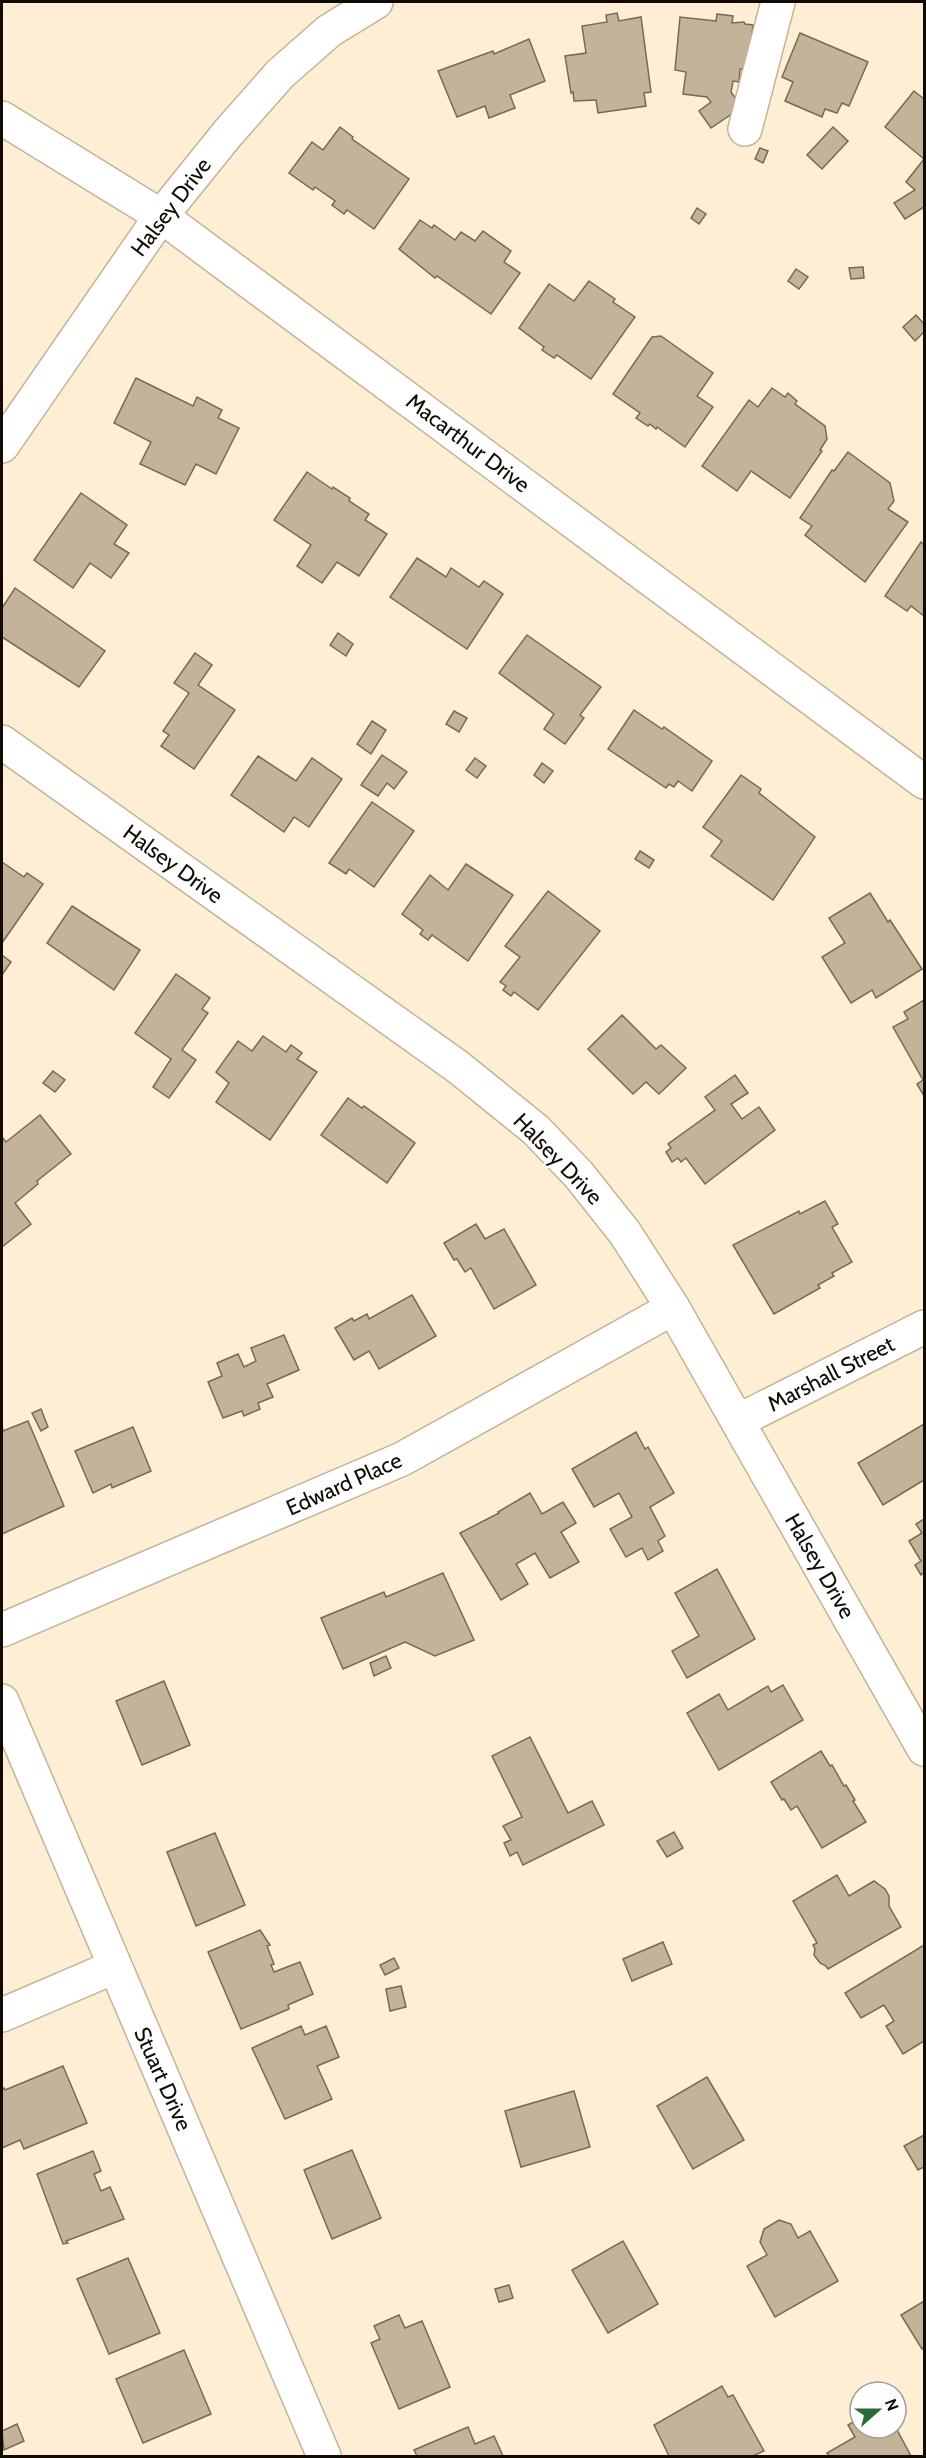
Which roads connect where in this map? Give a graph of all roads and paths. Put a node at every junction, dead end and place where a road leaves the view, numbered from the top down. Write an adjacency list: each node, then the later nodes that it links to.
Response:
1 (376, 2): 5 (street, Halsey Drive)
2 (778, 2): 4 (street)
3 (2, 118): 5 (street, Macarthur Drive)
4 (746, 129)
5 (161, 216): 6 (street, Halsey Drive); 8 (street, Macarthur Drive)
6 (2, 446)
7 (2, 742): 9 (street, Halsey Drive)
8 (924, 782)
9 (673, 1308): 11 (street, Halsey Drive); 12 (street, Edward Place)
10 (924, 1327): 11 (street, Marshall Street)
11 (738, 1421): 14 (street, Halsey Drive)
12 (2, 1630)
13 (2, 1701): 15 (street, Stuart Drive)
14 (924, 1749)
15 (114, 1968): 16 (street); 17 (street, Stuart Drive)
16 (2, 2015)
17 (324, 2457)

